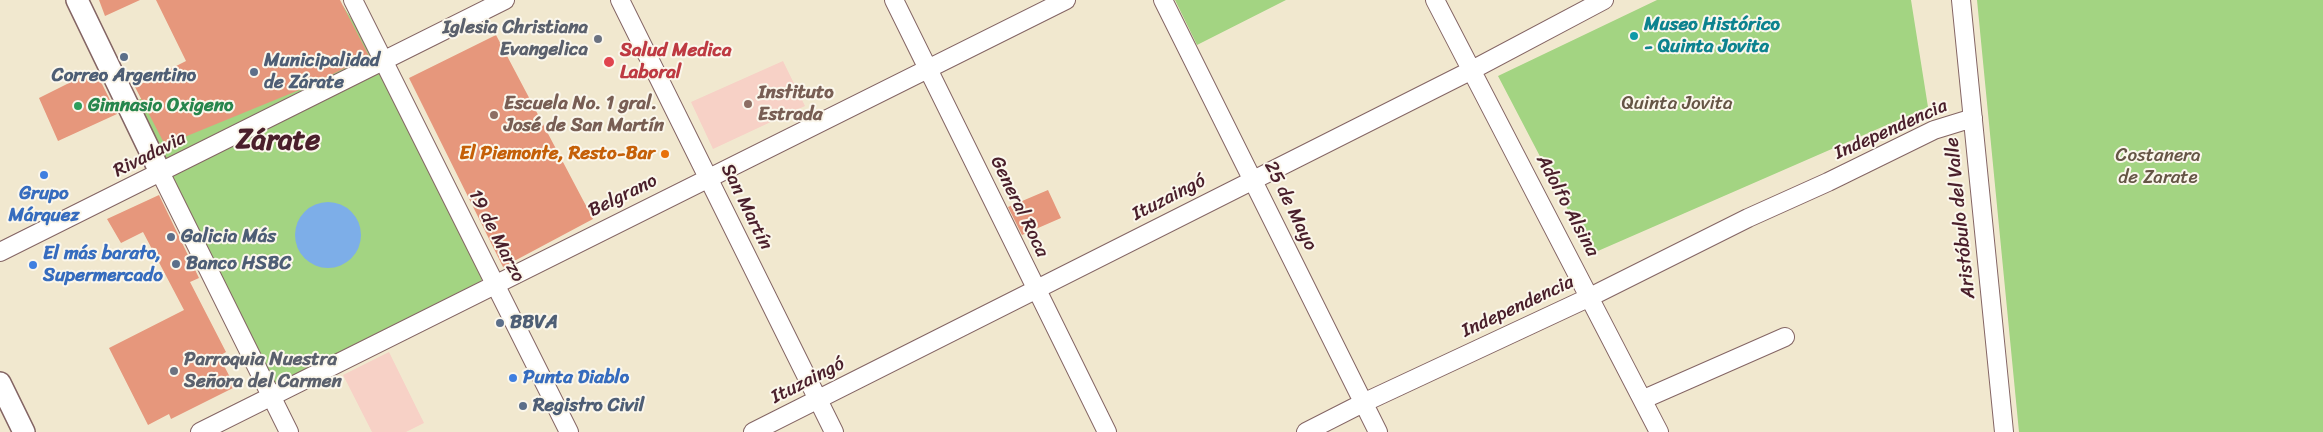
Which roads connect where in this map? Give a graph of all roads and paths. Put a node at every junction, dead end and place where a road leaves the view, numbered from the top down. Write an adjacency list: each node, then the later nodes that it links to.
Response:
1 (77, 0): 15 (street)
2 (353, 0): 11 (street, 19 de Marzo)
3 (505, 0): 11 (street, Rivadavia)
4 (620, 0): 16 (street, San Martín)
5 (894, 0): 12 (street, General Roca)
6 (1066, 0): 12 (street, Belgrano)
7 (1163, 0): 17 (street, 25 de Mayo)
8 (1435, 0): 13 (street, Adolfo Alsina)
9 (1604, 0): 13 (street, Ituzaingó)
10 (1961, 0): 14 (street, Aristóbulo del Valle)
11 (383, 60): 15 (street, Rivadavia); 19 (street, 19 de Marzo)
12 (928, 69): 16 (street, Belgrano); 20 (street, General Roca)
13 (1472, 70): 17 (street, Ituzaingó); 21 (street, Adolfo Alsina)
14 (1973, 118): 21 (street, Independencia); 38 (street, Aristóbulo del Valle)
15 (160, 174): 18 (street, Rivadavia); 24 (street)
16 (708, 178): 19 (street, Belgrano); 25 (street, San Martín)
17 (1253, 179): 20 (street, Ituzaingó); 27 (street, 25 de Mayo)
18 (0, 252)
19 (496, 283): 24 (street, Belgrano); 31 (street, 19 de Marzo)
20 (1036, 289): 25 (street, Ituzaingó); 34 (street, General Roca)
21 (1590, 297): 26 (street, Adolfo Alsina); 27 (street, Independencia)
22 (1785, 337): 26 (street)
23 (0, 383): 28 (street)
24 (272, 397): 29 (street, Belgrano); 30 (street)
25 (818, 399): 32 (street, Ituzaingó); 33 (street, San Martín)
26 (1644, 399): 37 (street, Adolfo Alsina)
27 (1363, 403): 35 (street, Independencia); 36 (street, 25 de Mayo)
28 (24, 432)
29 (200, 432)
30 (288, 432)
31 (569, 432)
32 (753, 432)
33 (834, 432)
34 (1107, 432)
35 (1306, 432)
36 (1378, 432)
37 (1659, 432)
38 (2004, 432)

